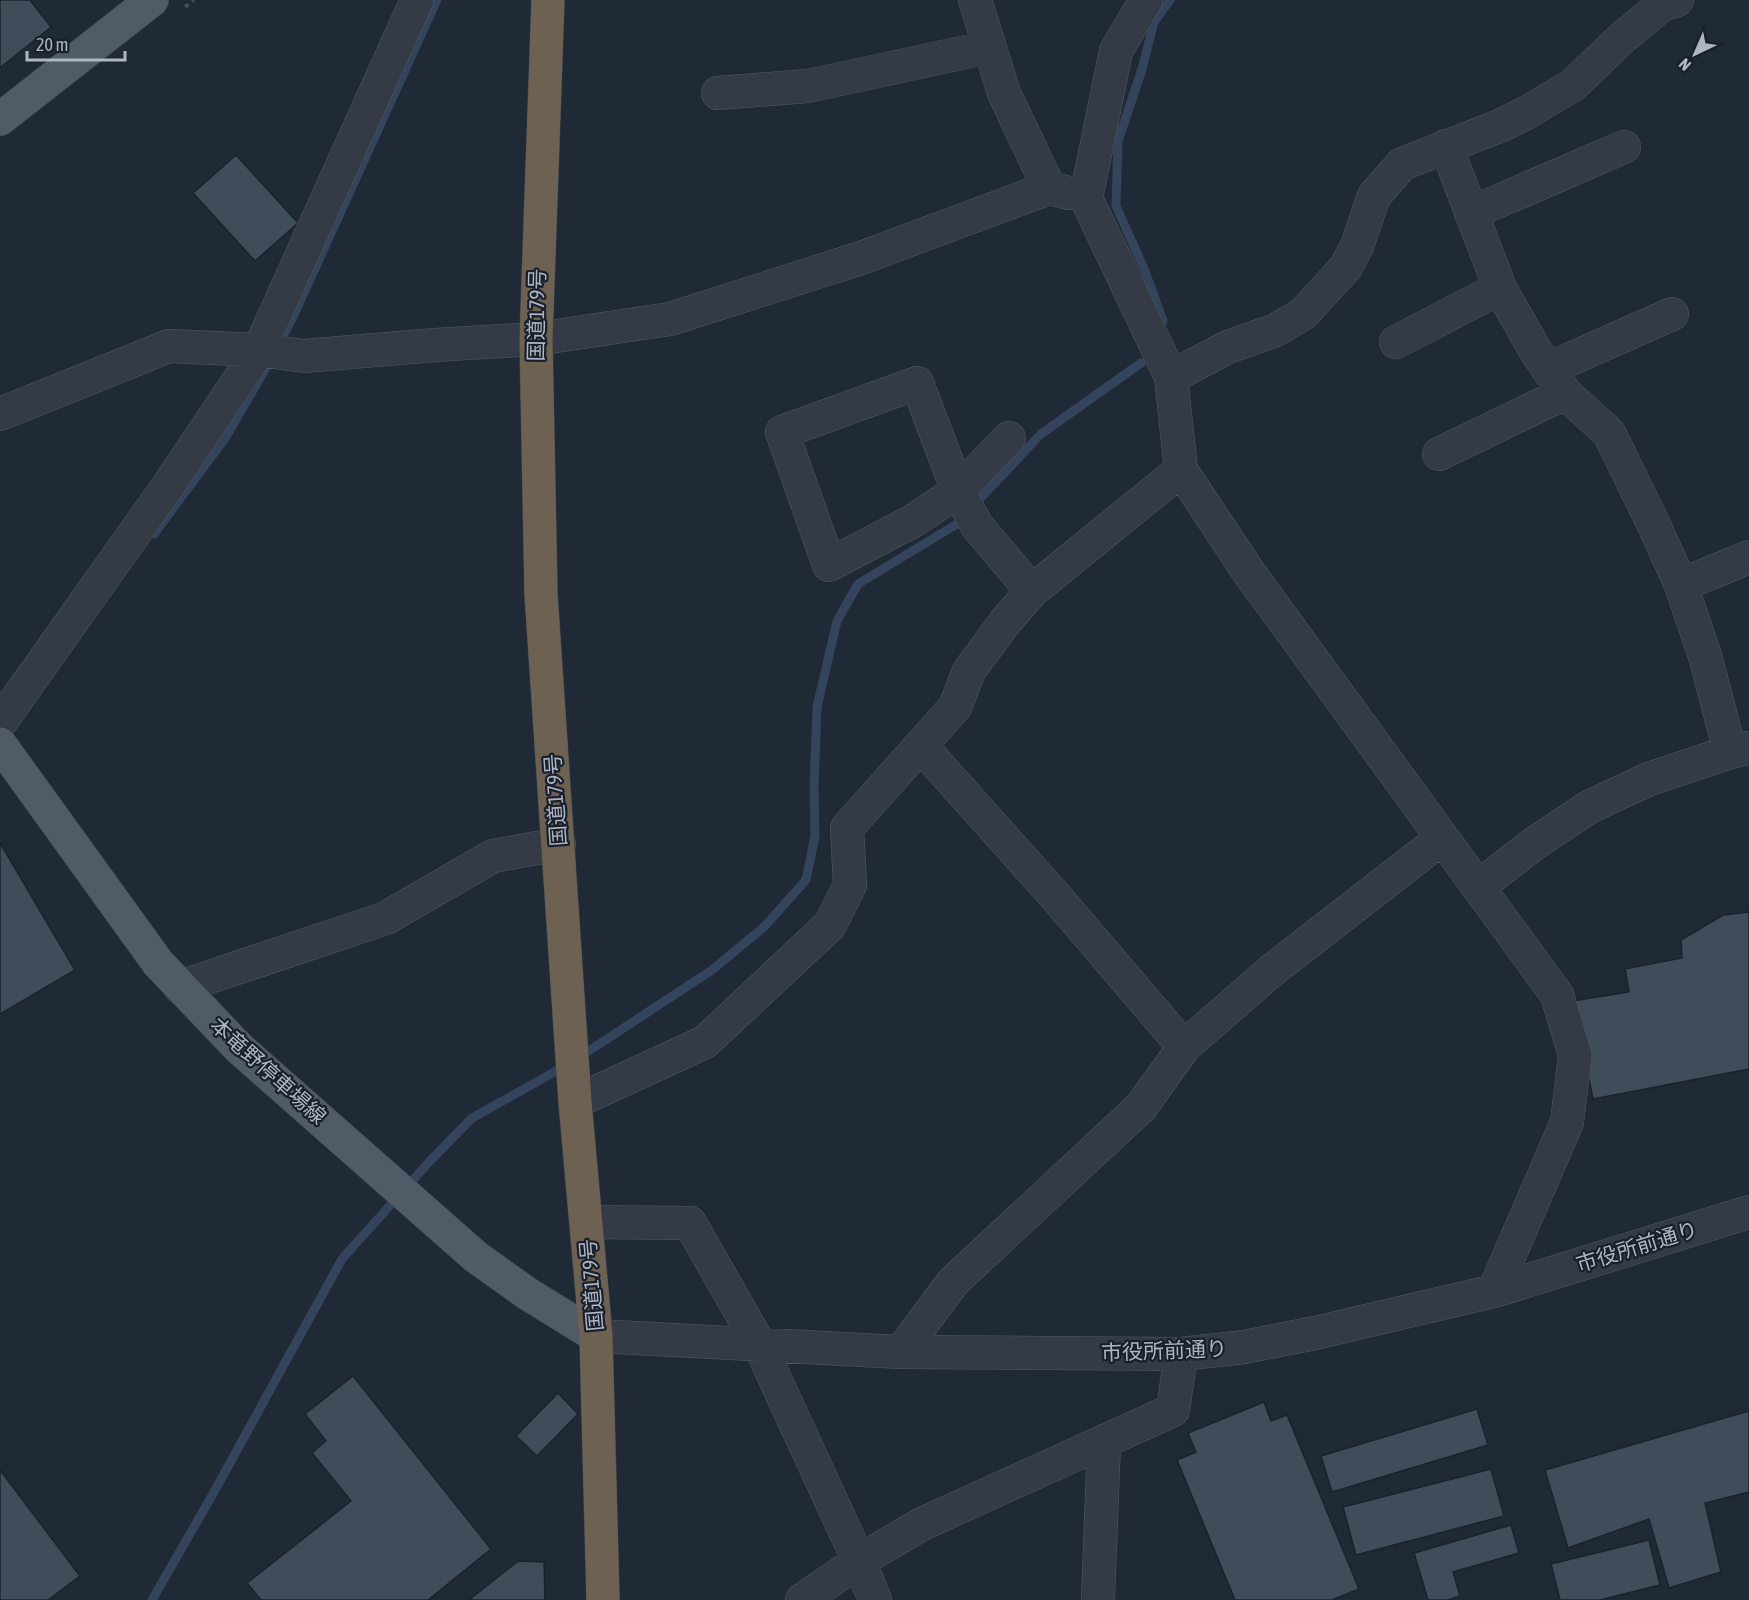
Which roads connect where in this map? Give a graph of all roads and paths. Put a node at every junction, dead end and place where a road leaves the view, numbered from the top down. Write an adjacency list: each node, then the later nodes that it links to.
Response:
1 (152, 0): 9 (main road)
2 (417, 0): 19 (street)
3 (548, 0): 17 (highway, 国道179号)
4 (975, 0): 7 (street)
5 (1146, 0): 13 (street)
6 (1675, 0): 10 (street)
7 (989, 47): 8 (street); 12 (street)
8 (718, 93)
9 (0, 118)
10 (1446, 146): 14 (street); 20 (street)
11 (1624, 147): 14 (street)
12 (1050, 188): 13 (street); 17 (street)
13 (1086, 198): 20 (street)
14 (1471, 213): 15 (street)
15 (1500, 288): 18 (street); 21 (street)
16 (1672, 314): 21 (street)
17 (536, 339): 19 (street); 35 (highway, 国道179号)
18 (1396, 342)
19 (259, 350): 22 (street); 30 (street)
20 (1171, 377): 25 (street)
21 (1556, 381): 24 (street); 28 (street)
22 (0, 414)
23 (1009, 438): 26 (street)
24 (1439, 454)
25 (1181, 470): 29 (street); 34 (street)
26 (958, 491): 26 (street); 29 (street)
27 (1749, 557): 28 (street)
28 (1681, 585): 33 (street)
29 (1032, 591): 32 (street)
30 (0, 723)
31 (0, 744): 37 (main road, 本竜野停車場線)
32 (921, 746): 38 (street); 39 (street)
33 (1739, 750): 36 (street)
34 (1441, 839): 36 (street); 38 (street)
35 (559, 844): 37 (street); 39 (highway, 国道179号)
36 (1478, 887): 42 (street)
37 (180, 987): 43 (main road, 本竜野停車場線)
38 (1184, 1047): 45 (street)
39 (575, 1102): 41 (highway, 国道179号)
40 (1749, 1212): 42 (street, 市役所前通り)
41 (586, 1222): 43 (highway, 国道179号); 44 (street)
42 (1494, 1291): 46 (street, 市役所前通り)
43 (596, 1336): 44 (street, 市役所前通り); 49 (highway, 国道179号)
44 (759, 1344): 45 (street, 市役所前通り); 48 (street)
45 (901, 1352): 46 (street, 市役所前通り)
46 (1181, 1354): 47 (street)
47 (1104, 1441): 48 (street); 52 (street)
48 (859, 1561): 50 (street); 51 (street)
49 (603, 1600)
50 (802, 1600)
51 (875, 1600)
52 (1098, 1600)

